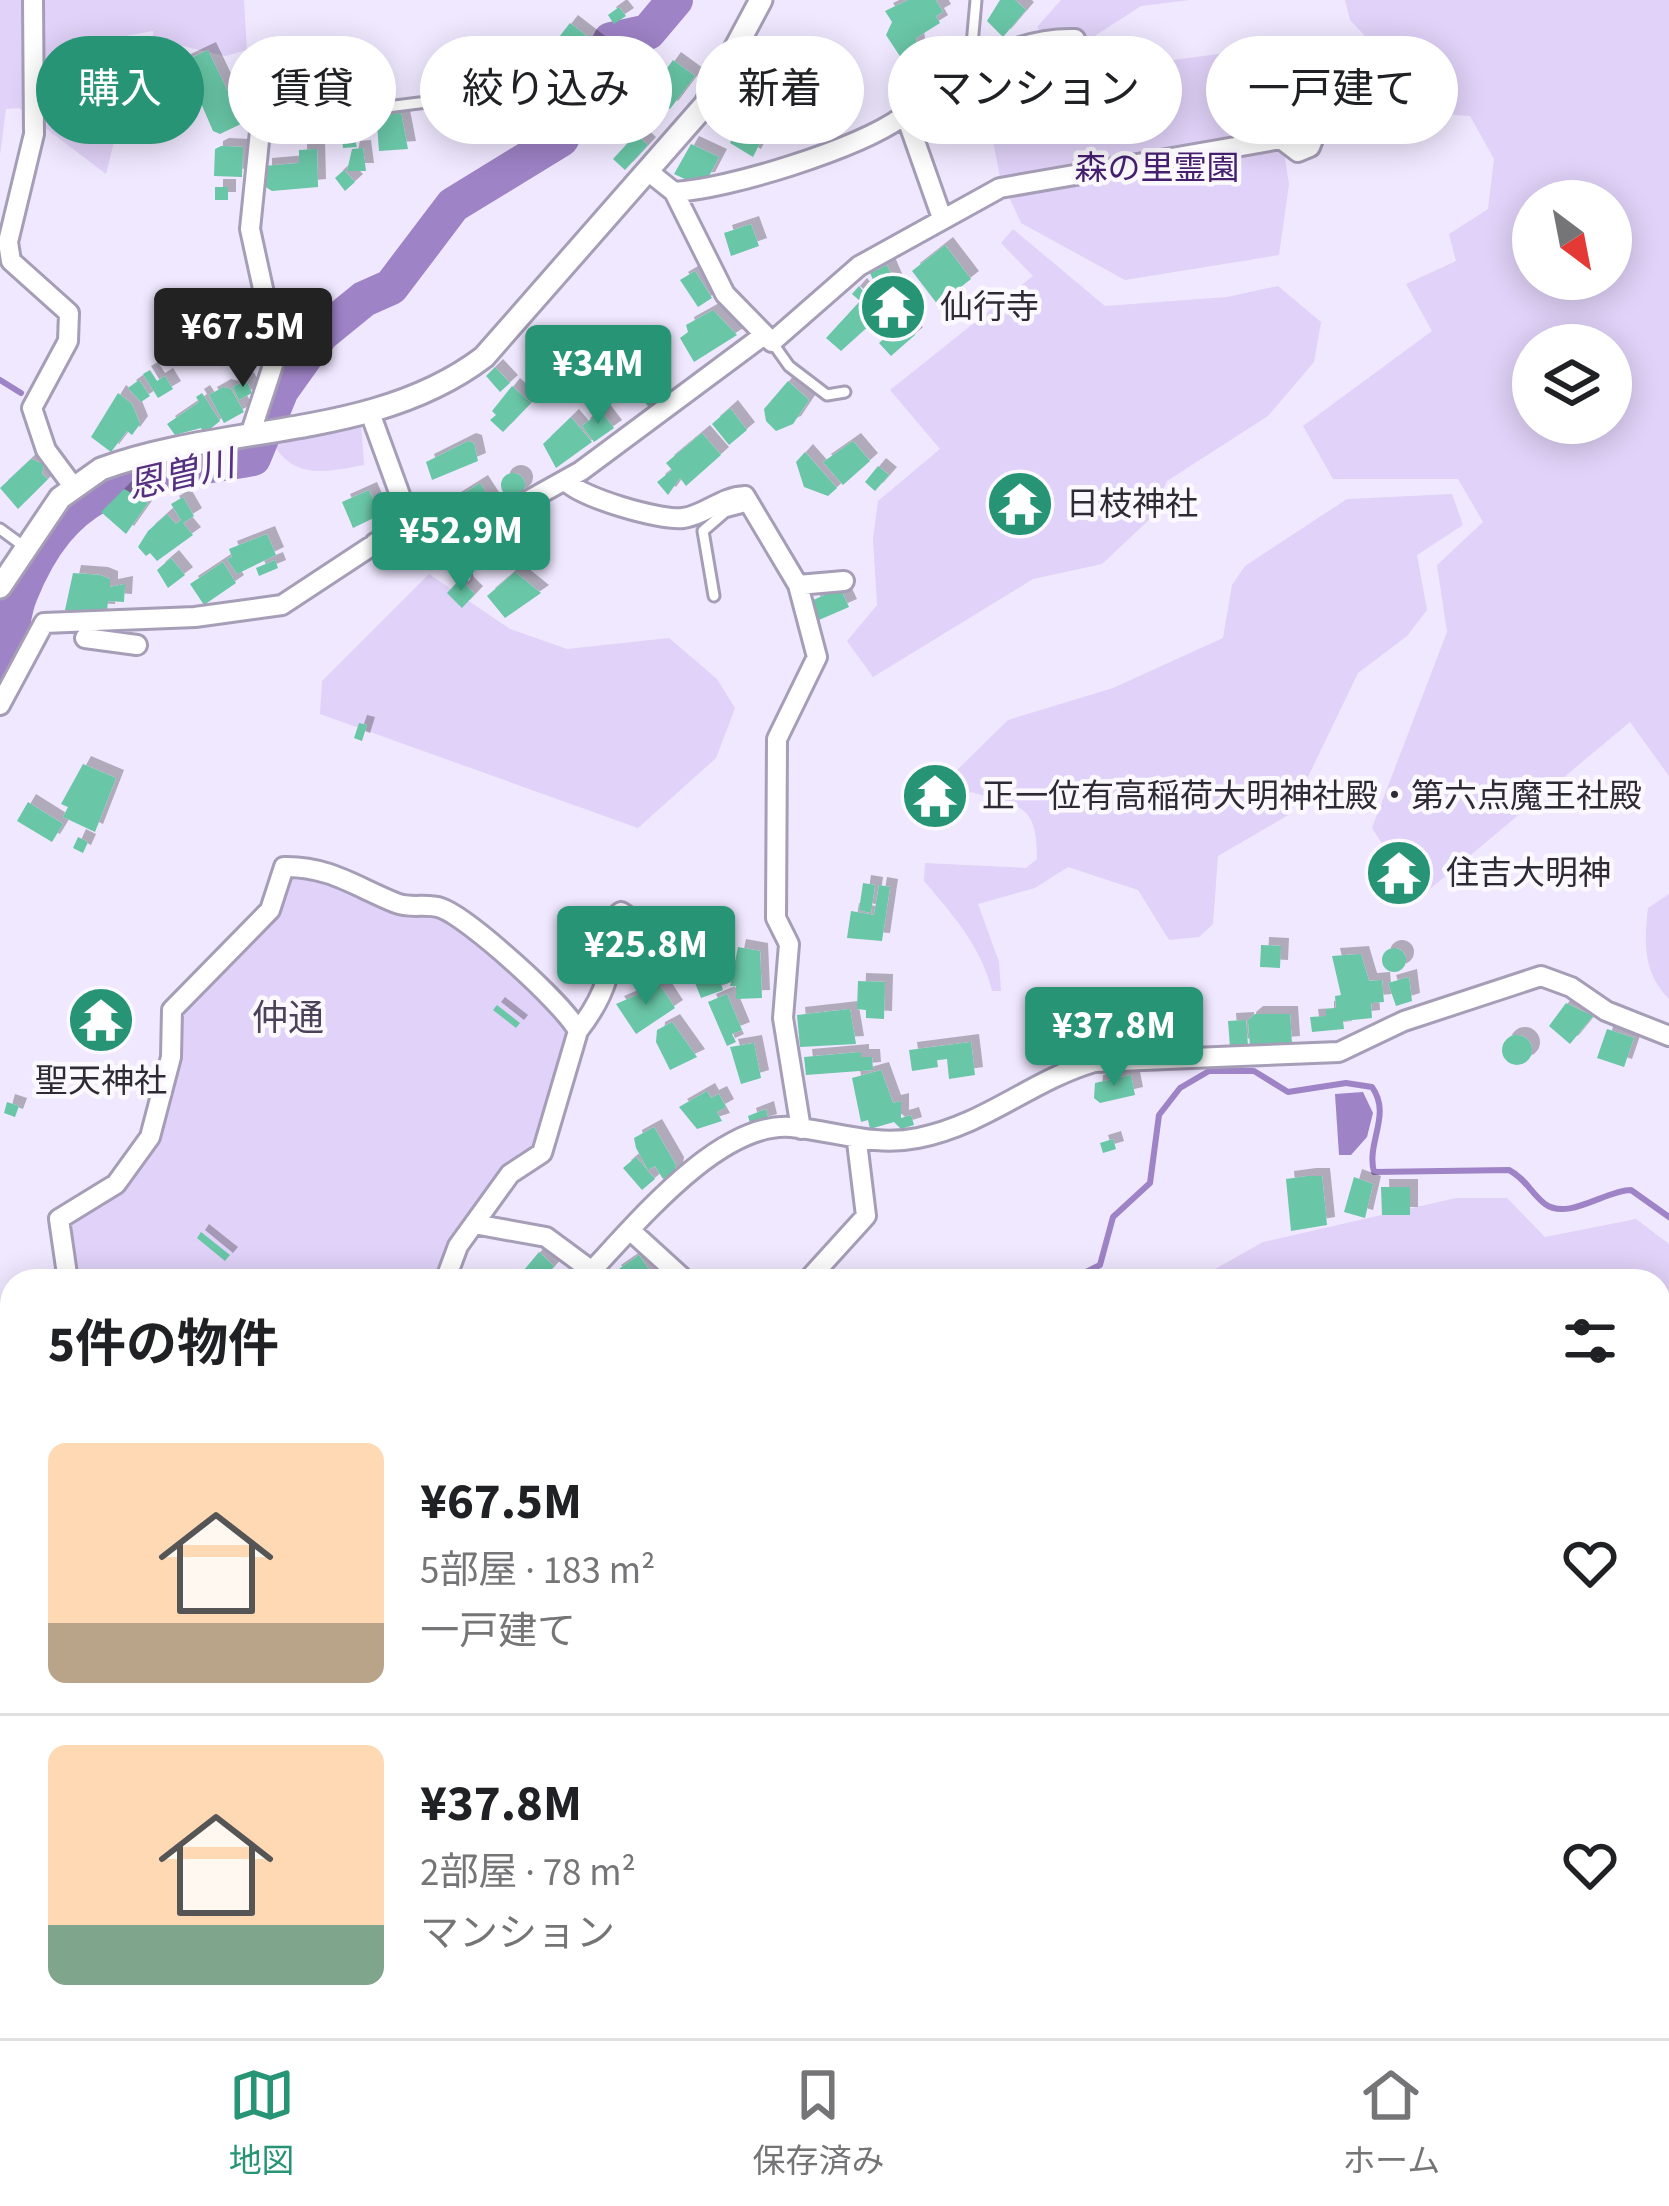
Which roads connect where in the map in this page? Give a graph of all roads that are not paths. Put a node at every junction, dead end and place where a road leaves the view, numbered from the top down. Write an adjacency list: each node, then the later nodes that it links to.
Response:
1 (33, 0): 17 (street)
2 (761, 0): 9 (street)
3 (976, 0): 4 (lane)
4 (973, 36)
5 (888, 122): 10 (street)
6 (259, 144): 15 (street)
7 (916, 144): 11 (street)
8 (1252, 144): 11 (street)
9 (649, 172): 10 (street); 14 (street)
10 (674, 193): 12 (street)
11 (942, 218): 12 (street)
12 (768, 338): 13 (lane); 16 (street)
13 (845, 392)
14 (369, 410): 15 (street); 20 (street)
15 (260, 433): 17 (street)
16 (566, 480): 18 (street); 22 (street)
17 (72, 485): 21 (street)
18 (754, 501): 25 (street); 27 (lane)
19 (0, 529): 21 (lane)
20 (370, 547): 22 (street); 30 (street)
21 (26, 548): 26 (street)
22 (448, 552): 23 (lane)
23 (466, 577)
24 (844, 581): 25 (street)
25 (798, 585): 36 (street)
26 (0, 587)
27 (714, 596)
28 (85, 638): 29 (street)
29 (137, 645)
30 (0, 705)
31 (677, 964): 32 (street)
32 (578, 1031): 38 (street); 40 (street)
33 (1669, 1036): 35 (street)
34 (1190, 1037): 35 (lane)
35 (1175, 1058): 37 (street)
36 (801, 1129): 37 (street); 39 (street)
37 (857, 1142): 45 (street)
38 (474, 1224): 41 (street); 42 (street)
39 (632, 1232): 43 (street); 44 (street)
40 (66, 1269)
41 (449, 1269)
42 (580, 1269)
43 (594, 1269)
44 (673, 1269)
45 (818, 1269)

